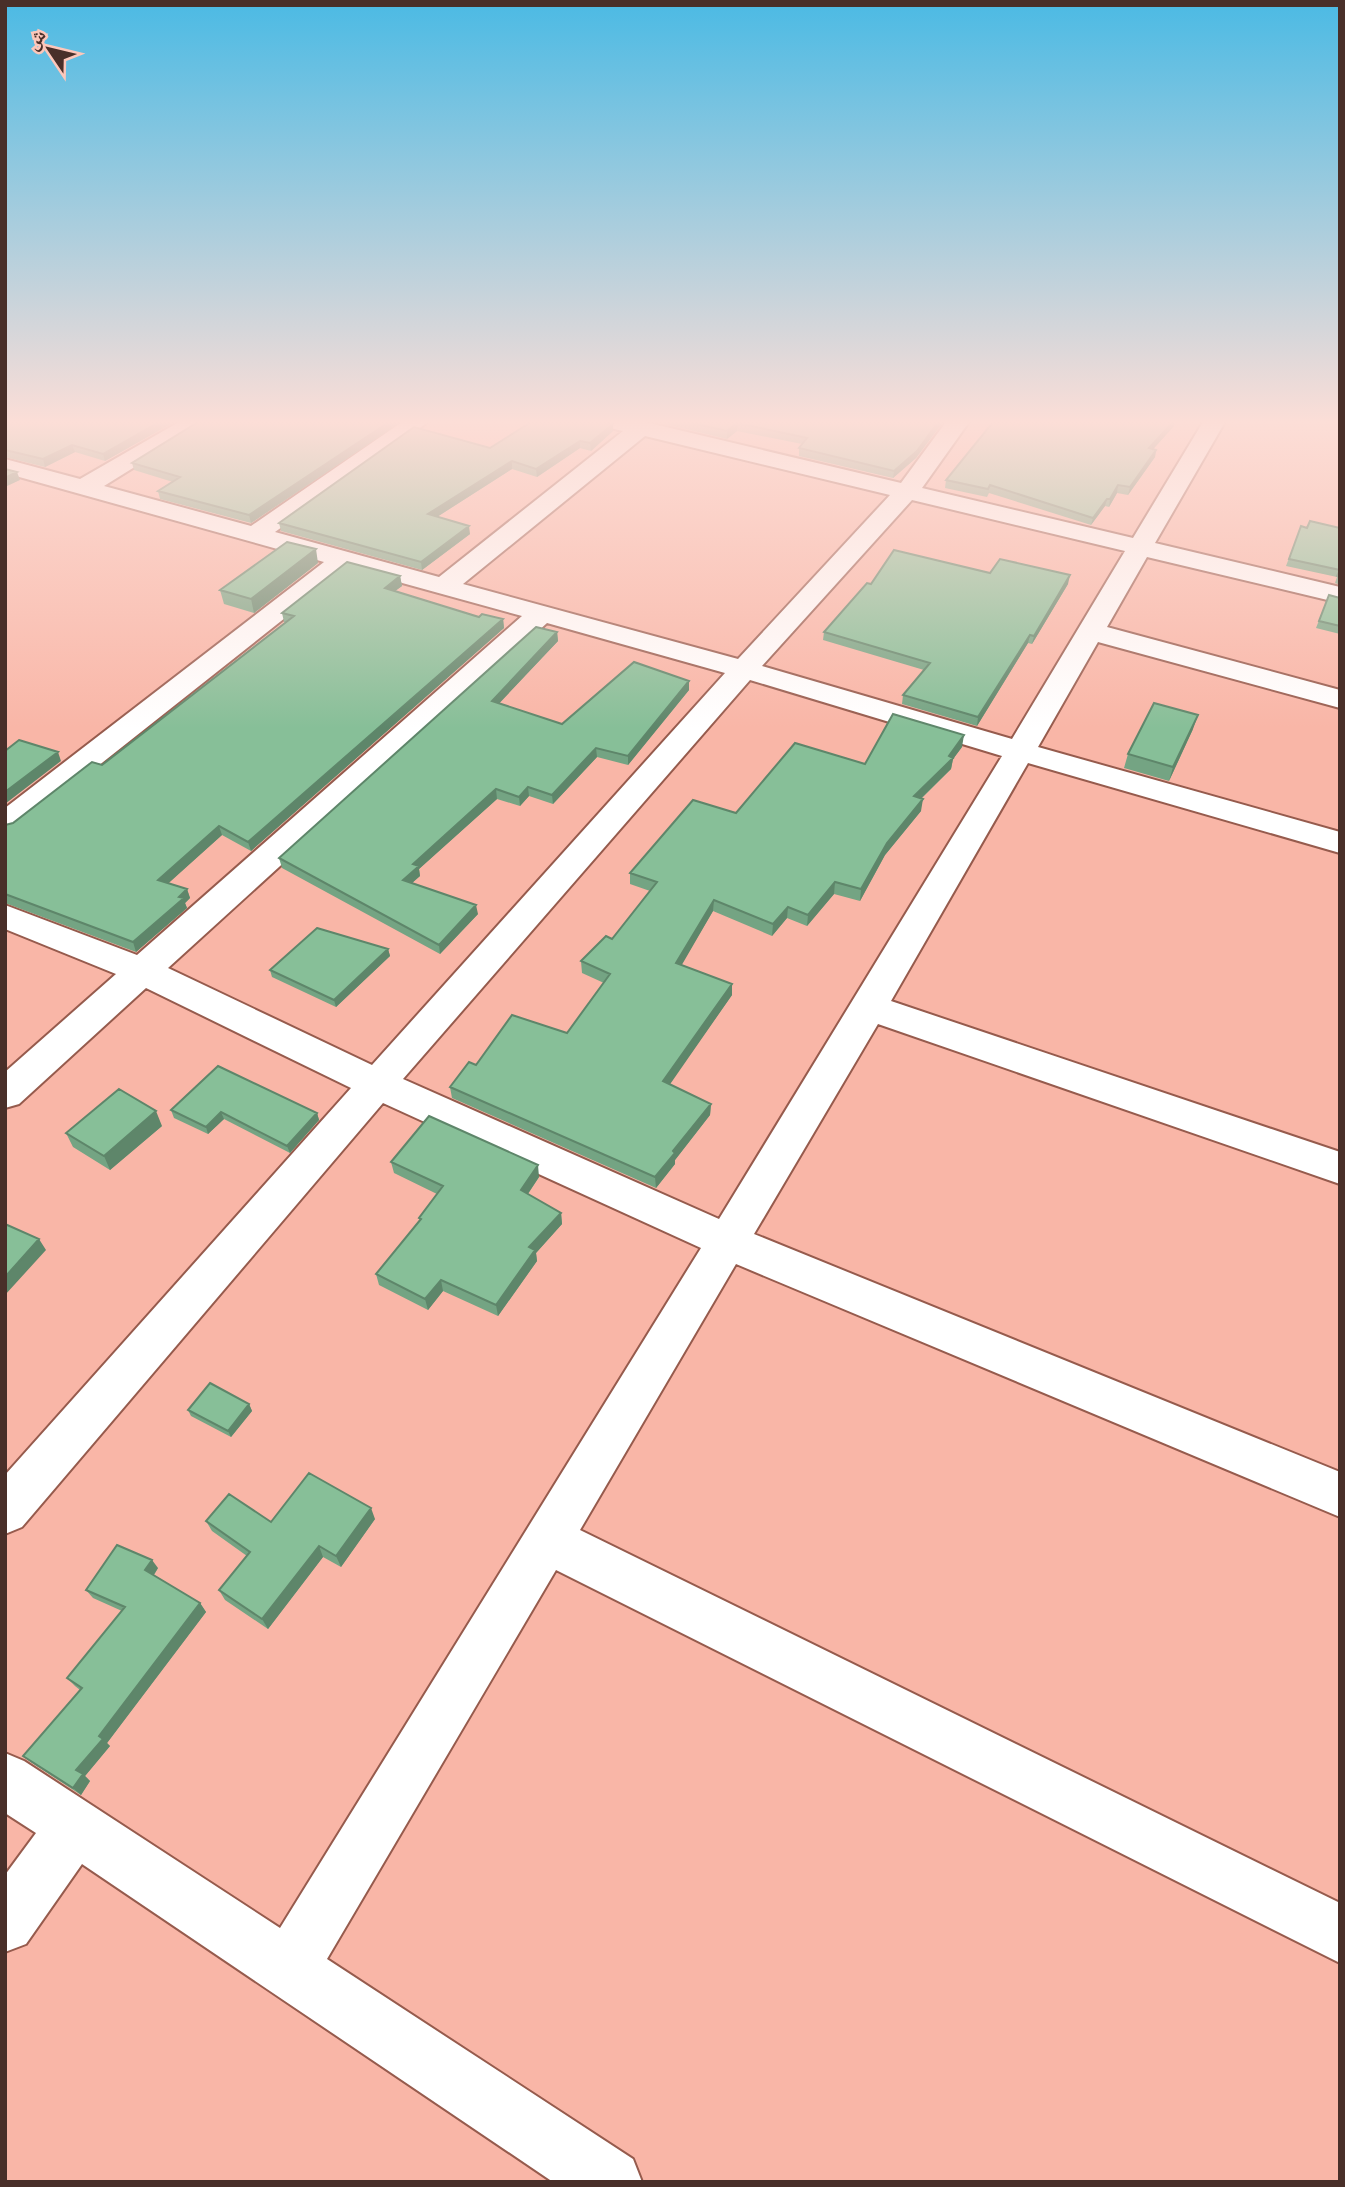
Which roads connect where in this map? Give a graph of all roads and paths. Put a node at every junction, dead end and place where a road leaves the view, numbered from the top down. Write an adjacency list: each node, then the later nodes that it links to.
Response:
1 (213, 524): 7 (street)
2 (271, 524): 7 (street)
3 (521, 524): 10 (street)
4 (877, 524): 14 (street)
5 (1042, 524): 8 (street)
6 (1153, 524): 8 (street)
7 (254, 536): 9 (street)
8 (1139, 548): 11 (street); 13 (street)
9 (341, 561): 10 (street); 17 (street)
10 (443, 587): 12 (street)
11 (1340, 595)
12 (542, 613): 14 (street); 20 (street)
13 (1092, 632): 15 (street); 16 (street)
14 (744, 669): 16 (street); 22 (street)
15 (1340, 699)
16 (1020, 751): 18 (street); 21 (street)
17 (5, 824)
18 (1340, 843)
19 (5, 916): 20 (street)
20 (142, 971): 22 (street); 23 (street)
21 (869, 1007): 24 (street); 25 (street)
22 (377, 1084): 25 (street); 27 (street)
23 (5, 1094)
24 (1340, 1168)
25 (729, 1241): 26 (street); 28 (street)
26 (1340, 1495)
27 (5, 1511)
28 (546, 1539): 32 (street); 33 (street)
29 (5, 1780): 30 (street)
30 (75, 1827): 31 (street); 33 (street)
31 (5, 1923)
32 (1340, 1934)
33 (289, 1969): 34 (street)
34 (579, 2173)

